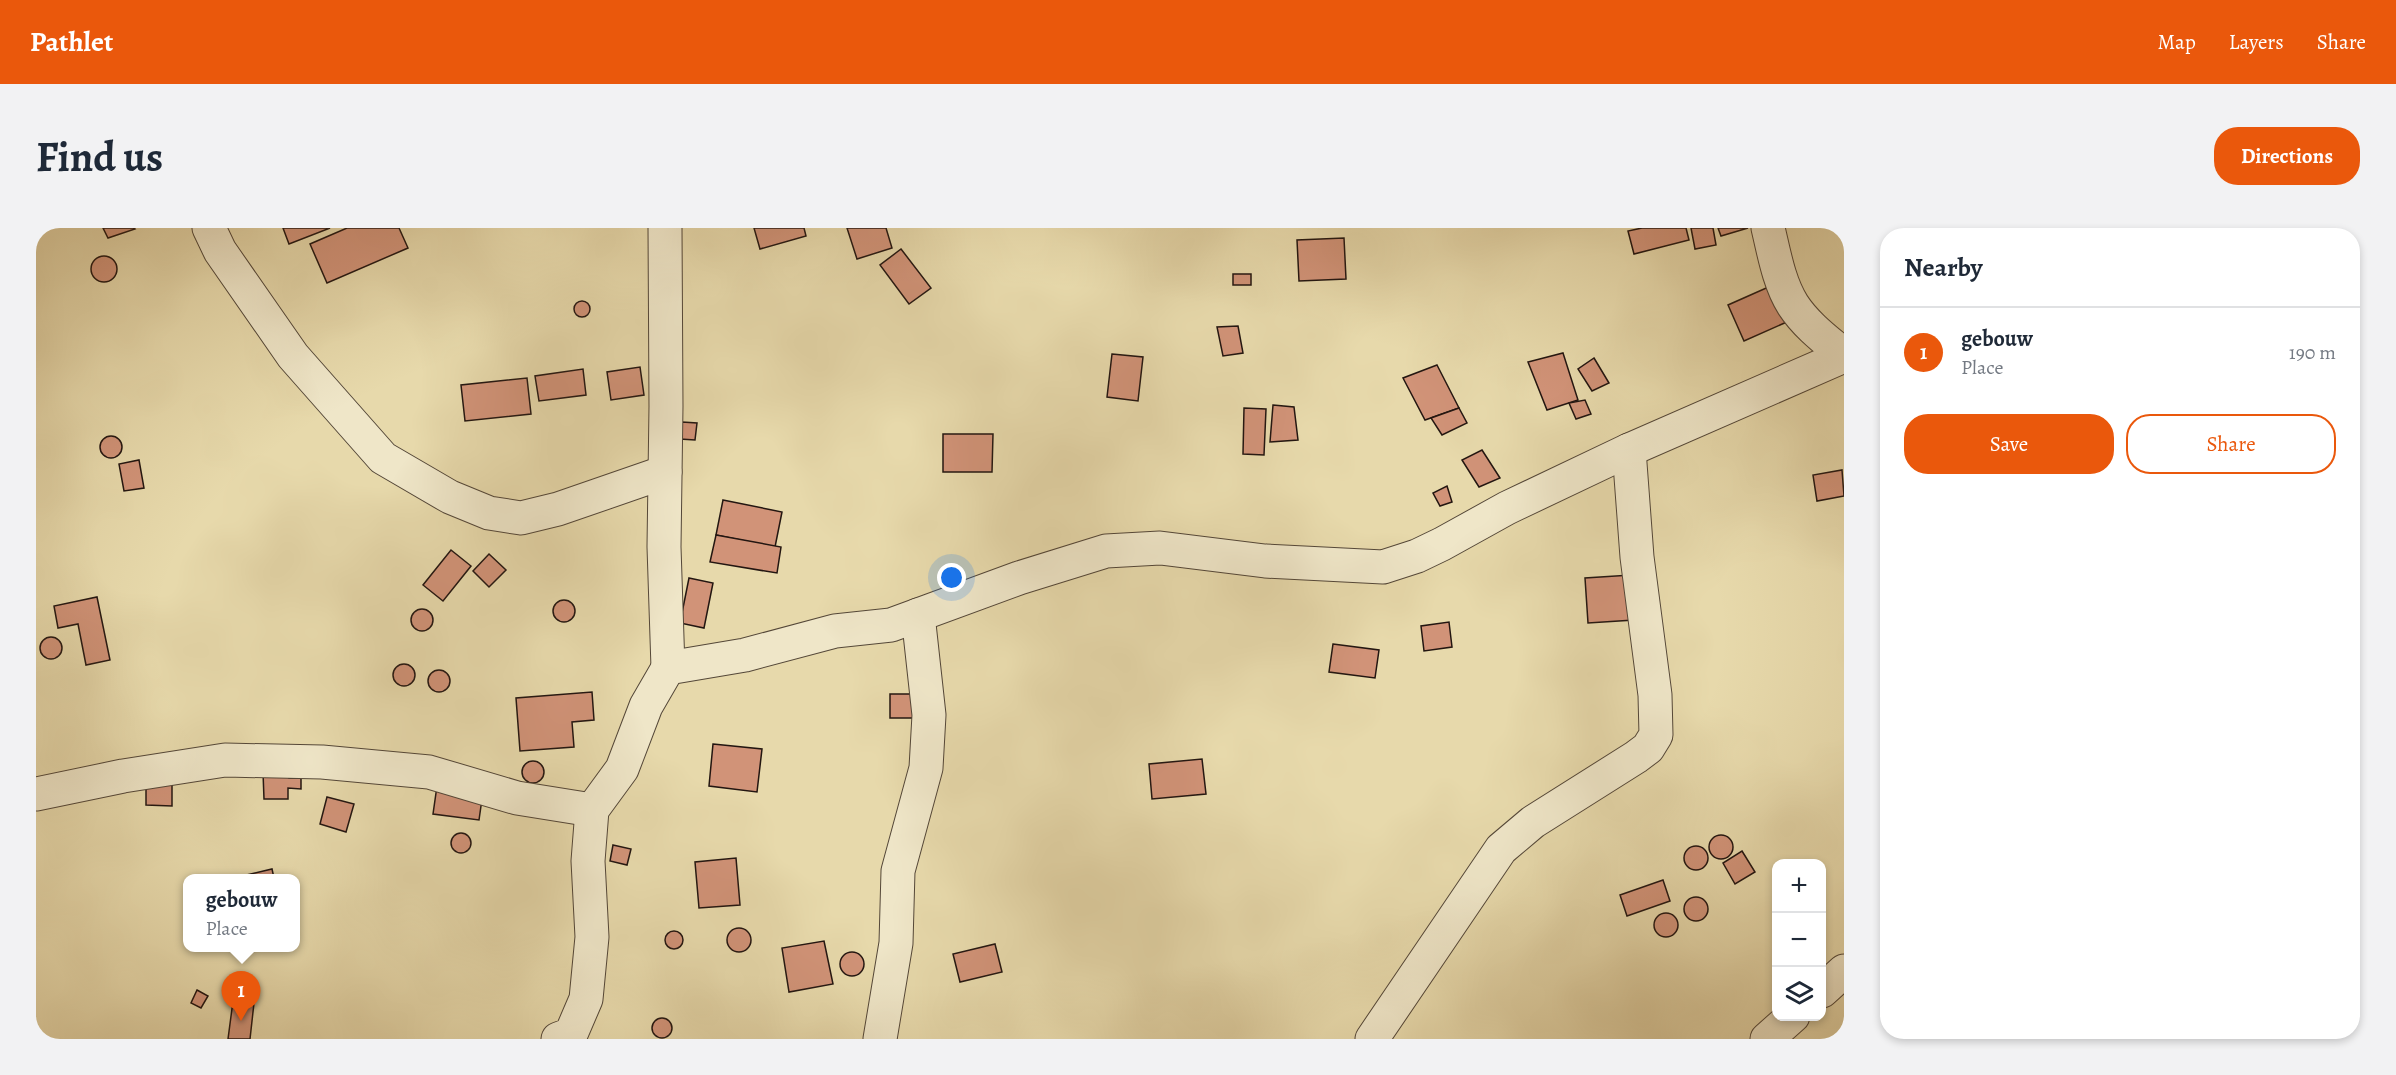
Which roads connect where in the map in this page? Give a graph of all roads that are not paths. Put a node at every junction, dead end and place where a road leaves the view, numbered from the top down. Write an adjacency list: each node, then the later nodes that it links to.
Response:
1 (209, 228): 6 (street)
2 (665, 228): 6 (street)
3 (1768, 228): 4 (street)
4 (1844, 356): 5 (street)
5 (1629, 450): 7 (street); 16 (street)
6 (665, 472): 8 (street)
7 (918, 615): 8 (street); 15 (street)
8 (668, 668): 10 (street)
9 (36, 794): 10 (street)
10 (592, 810): 14 (street)
11 (1844, 971): 12 (street)
12 (1826, 987)
13 (1788, 1021): 17 (street)
14 (566, 1037)
15 (879, 1039)
16 (1372, 1039)
17 (1767, 1039)

